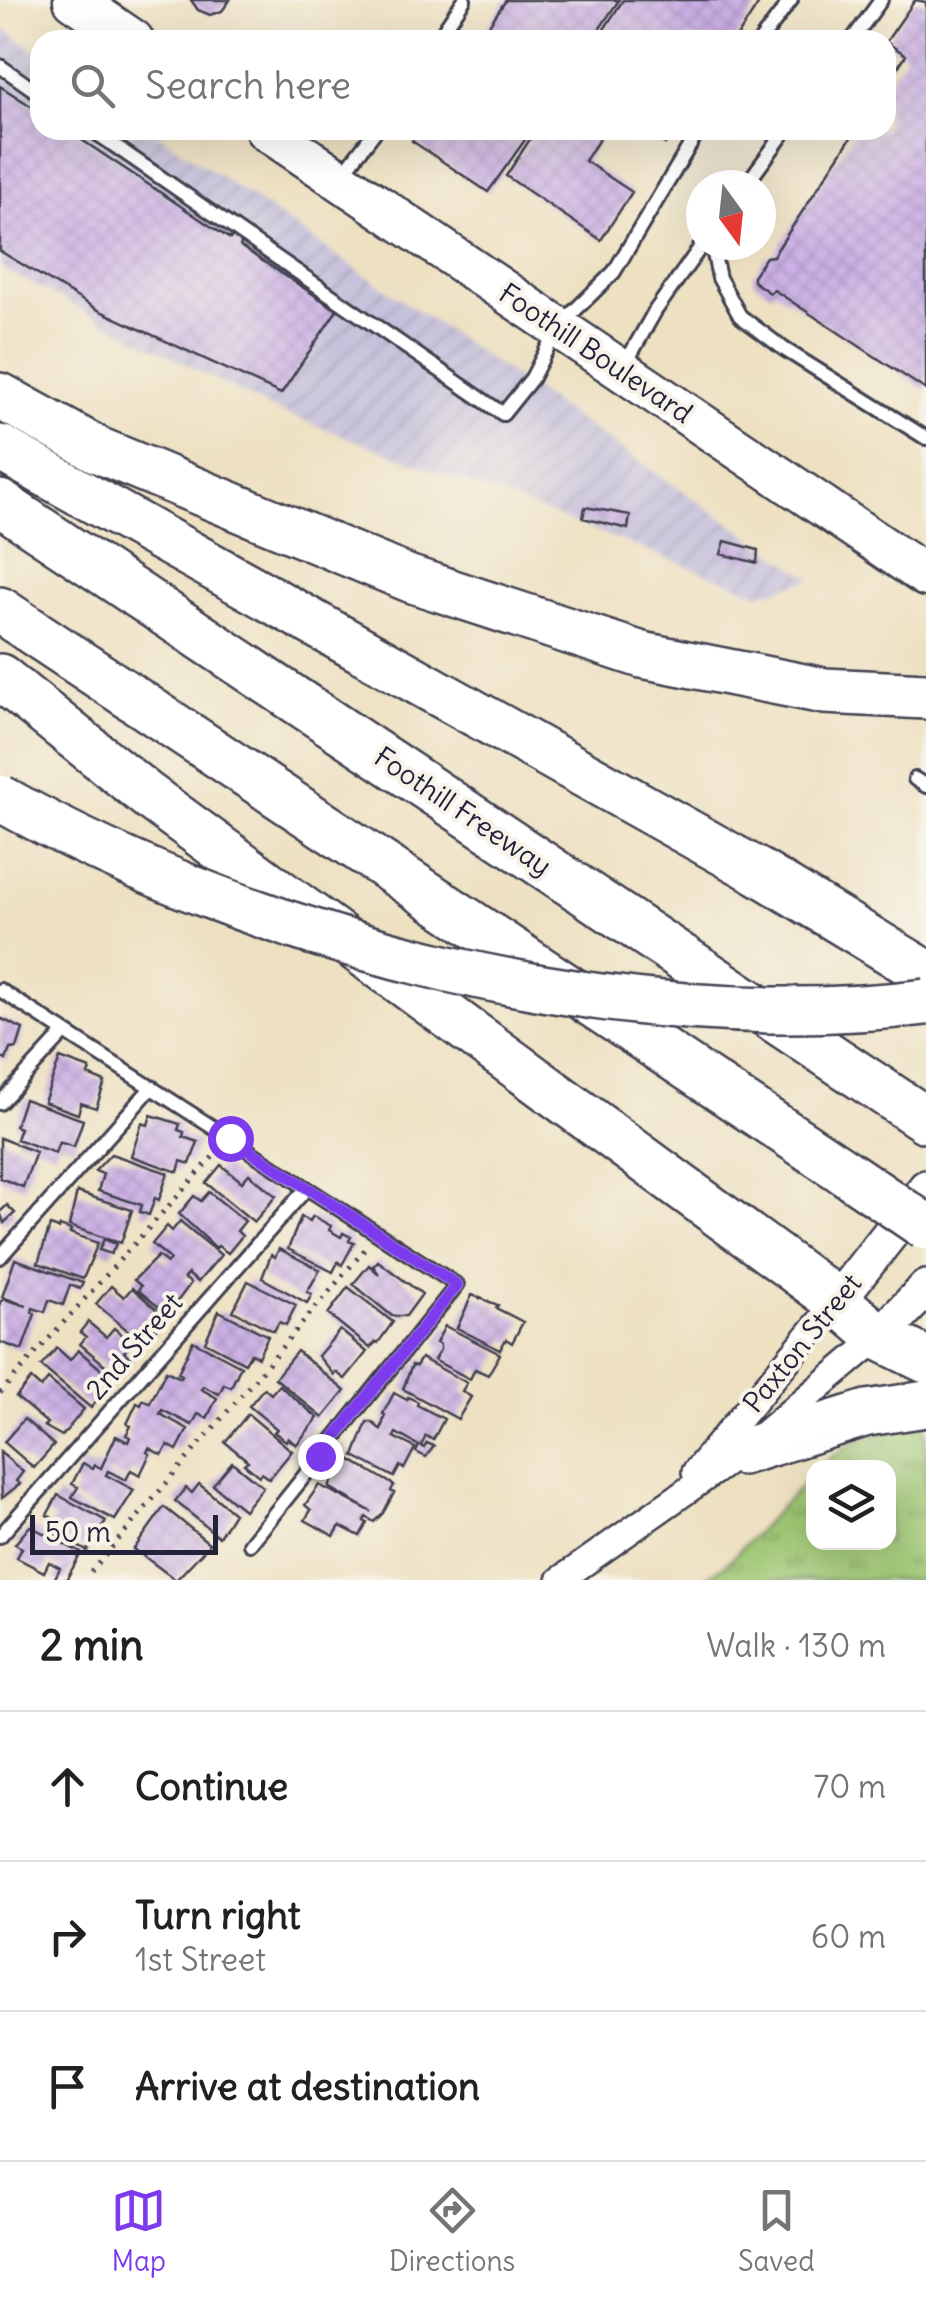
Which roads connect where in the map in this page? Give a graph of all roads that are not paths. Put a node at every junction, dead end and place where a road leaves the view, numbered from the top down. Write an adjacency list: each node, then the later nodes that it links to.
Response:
1 (74, 0): 5 (main road)
2 (464, 0): 6 (lane)
3 (791, 0): 7 (lane)
4 (881, 0): 8 (lane)
5 (119, 30)
6 (444, 30)
7 (768, 30)
8 (859, 30)
9 (0, 66): 10 (lane)
10 (30, 87)
11 (106, 140): 20 (lane)
12 (281, 140): 17 (main road, Foothill Boulevard)
13 (368, 140): 17 (lane)
14 (692, 140): 20 (lane)
15 (779, 140): 16 (lane)
16 (757, 170)
17 (339, 179): 20 (main road, Foothill Boulevard)
18 (691, 260): 21 (lane)
19 (716, 260): 23 (lane)
20 (558, 327): 21 (main road, Foothill Boulevard)
21 (622, 370): 26 (main road, Foothill Boulevard)
22 (0, 396): 29 (highway)
23 (926, 438)
24 (0, 448): 31 (highway)
25 (0, 502): 37 (highway, Foothill Freeway)
26 (925, 572)
27 (0, 610): 40 (highway, bridge)
28 (0, 677): 43 (highway)
29 (926, 696)
30 (0, 798): 33 (highway, bridge)
31 (926, 973)
32 (0, 990): 34 (lane)
33 (926, 1002)
34 (66, 1032): 35 (lane); 36 (lane)
35 (152, 1087): 39 (lane); 41 (lane)
36 (0, 1104)
37 (912, 1110)
38 (926, 1188): 43 (street, Paxton Street)
39 (306, 1189): 49 (lane, 2nd Street); 50 (lane)
40 (926, 1226)
41 (0, 1257)
42 (926, 1288): 44 (street, Paxton Street)
43 (838, 1300): 44 (highway); 48 (street, Paxton Street)
44 (879, 1336): 45 (highway); 47 (street, Paxton Street)
45 (926, 1360)
46 (926, 1404): 47 (highway)
47 (742, 1452): 48 (street, Paxton Street)
48 (676, 1495): 51 (street, Paxton Street)
49 (0, 1536)
50 (250, 1544)
51 (560, 1580)

